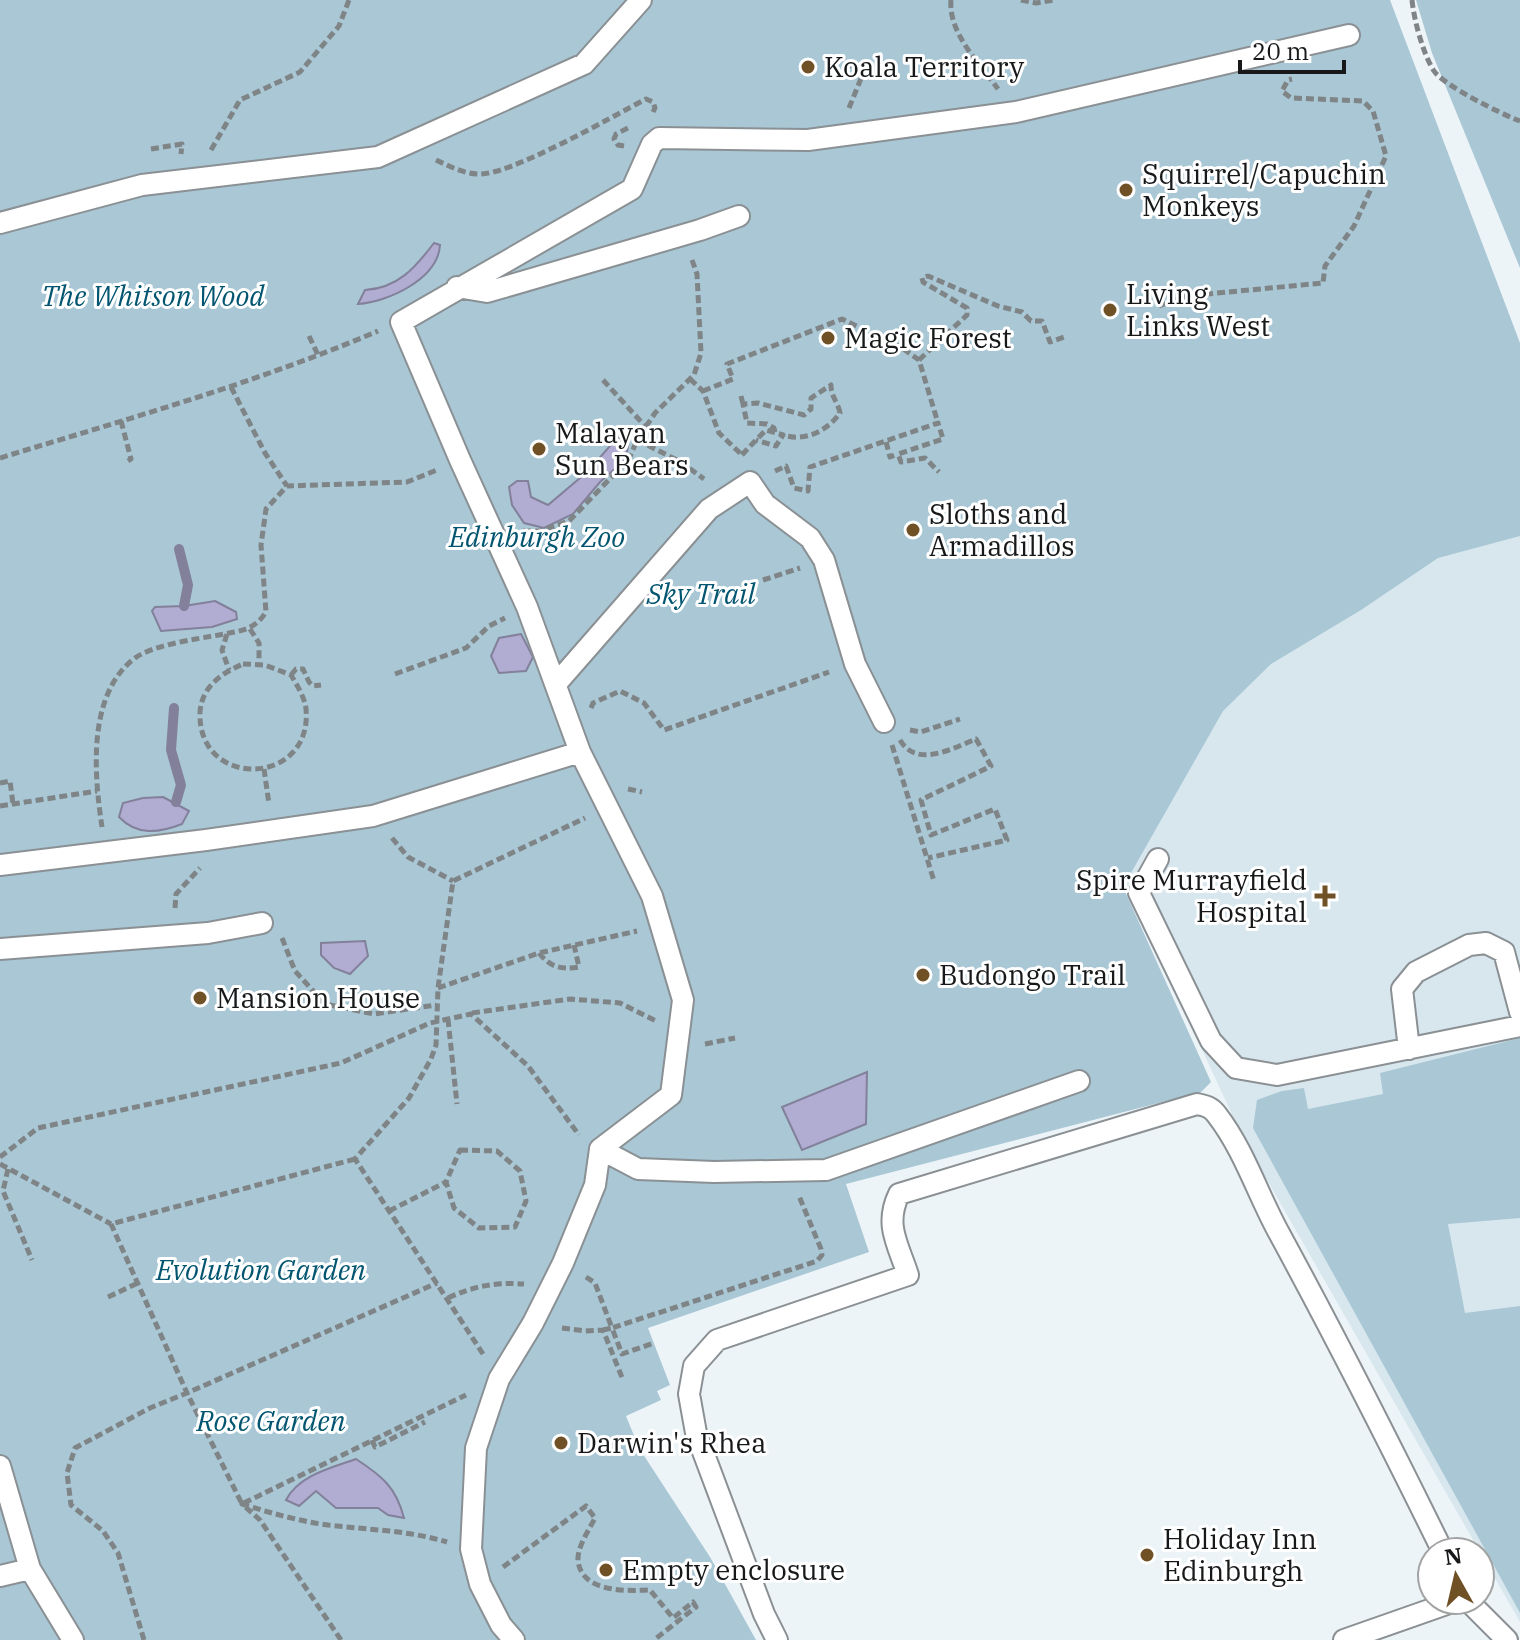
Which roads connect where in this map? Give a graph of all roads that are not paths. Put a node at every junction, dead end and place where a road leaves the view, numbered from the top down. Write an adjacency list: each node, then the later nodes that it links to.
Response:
1 (641, 0): 4 (lane)
2 (1349, 35): 5 (lane)
3 (739, 216): 5 (lane)
4 (0, 223)
5 (457, 287): 6 (lane)
6 (556, 684): 7 (lane); 8 (lane)
7 (889, 725)
8 (577, 744): 10 (lane); 17 (lane)
9 (1158, 859): 15 (lane)
10 (0, 865)
11 (262, 923): 12 (lane)
12 (0, 949)
13 (1520, 1012): 15 (lane)
14 (1520, 1026): 15 (lane)
15 (1409, 1049)
16 (1079, 1081): 17 (lane)
17 (600, 1149): 25 (lane)
18 (0, 1466): 20 (lane)
19 (1435, 1536): 26 (lane)
20 (30, 1569): 21 (lane); 24 (lane)
21 (0, 1576)
22 (1416, 1615): 27 (lane)
23 (1483, 1616): 28 (lane)
24 (73, 1640)
25 (514, 1640)
26 (777, 1640)
27 (1344, 1640)
28 (1507, 1640)

